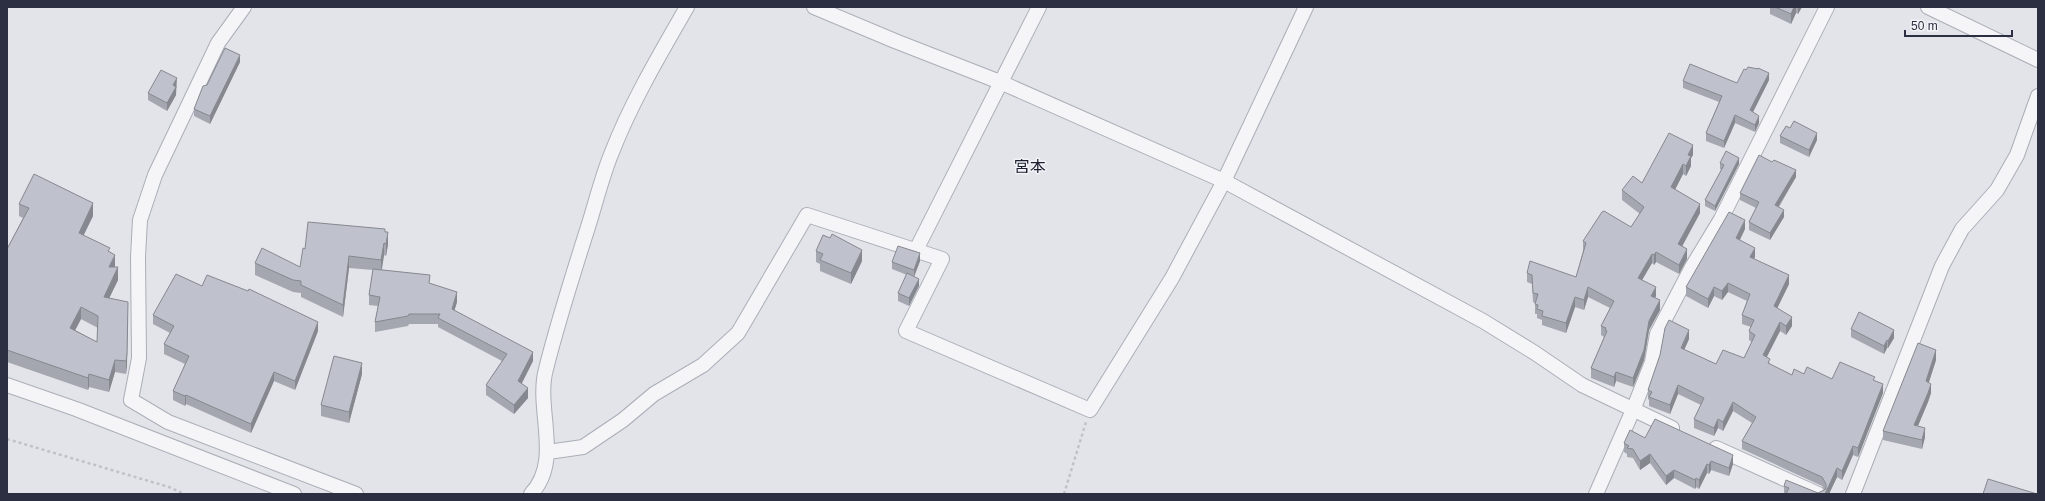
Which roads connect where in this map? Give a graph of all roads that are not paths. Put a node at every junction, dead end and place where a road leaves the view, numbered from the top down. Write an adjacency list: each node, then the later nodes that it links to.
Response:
1 (244, 7): 19 (street)
2 (686, 7): 17 (street)
3 (814, 7): 9 (street)
4 (1039, 7): 9 (street)
5 (1306, 7): 11 (street)
6 (1826, 7): 14 (street)
7 (1928, 7): 8 (street)
8 (2038, 60)
9 (1000, 82): 11 (street); 12 (street)
10 (2038, 96): 23 (street)
11 (1224, 181): 12 (street); 14 (street)
12 (916, 250): 17 (street)
13 (7, 385): 18 (street)
14 (1633, 410): 15 (street); 21 (street)
15 (1683, 433)
16 (1704, 442): 22 (street)
17 (548, 452): 20 (street)
18 (294, 494)
19 (356, 494)
20 (531, 494)
21 (1596, 494)
22 (1818, 494)
23 (1853, 494)

